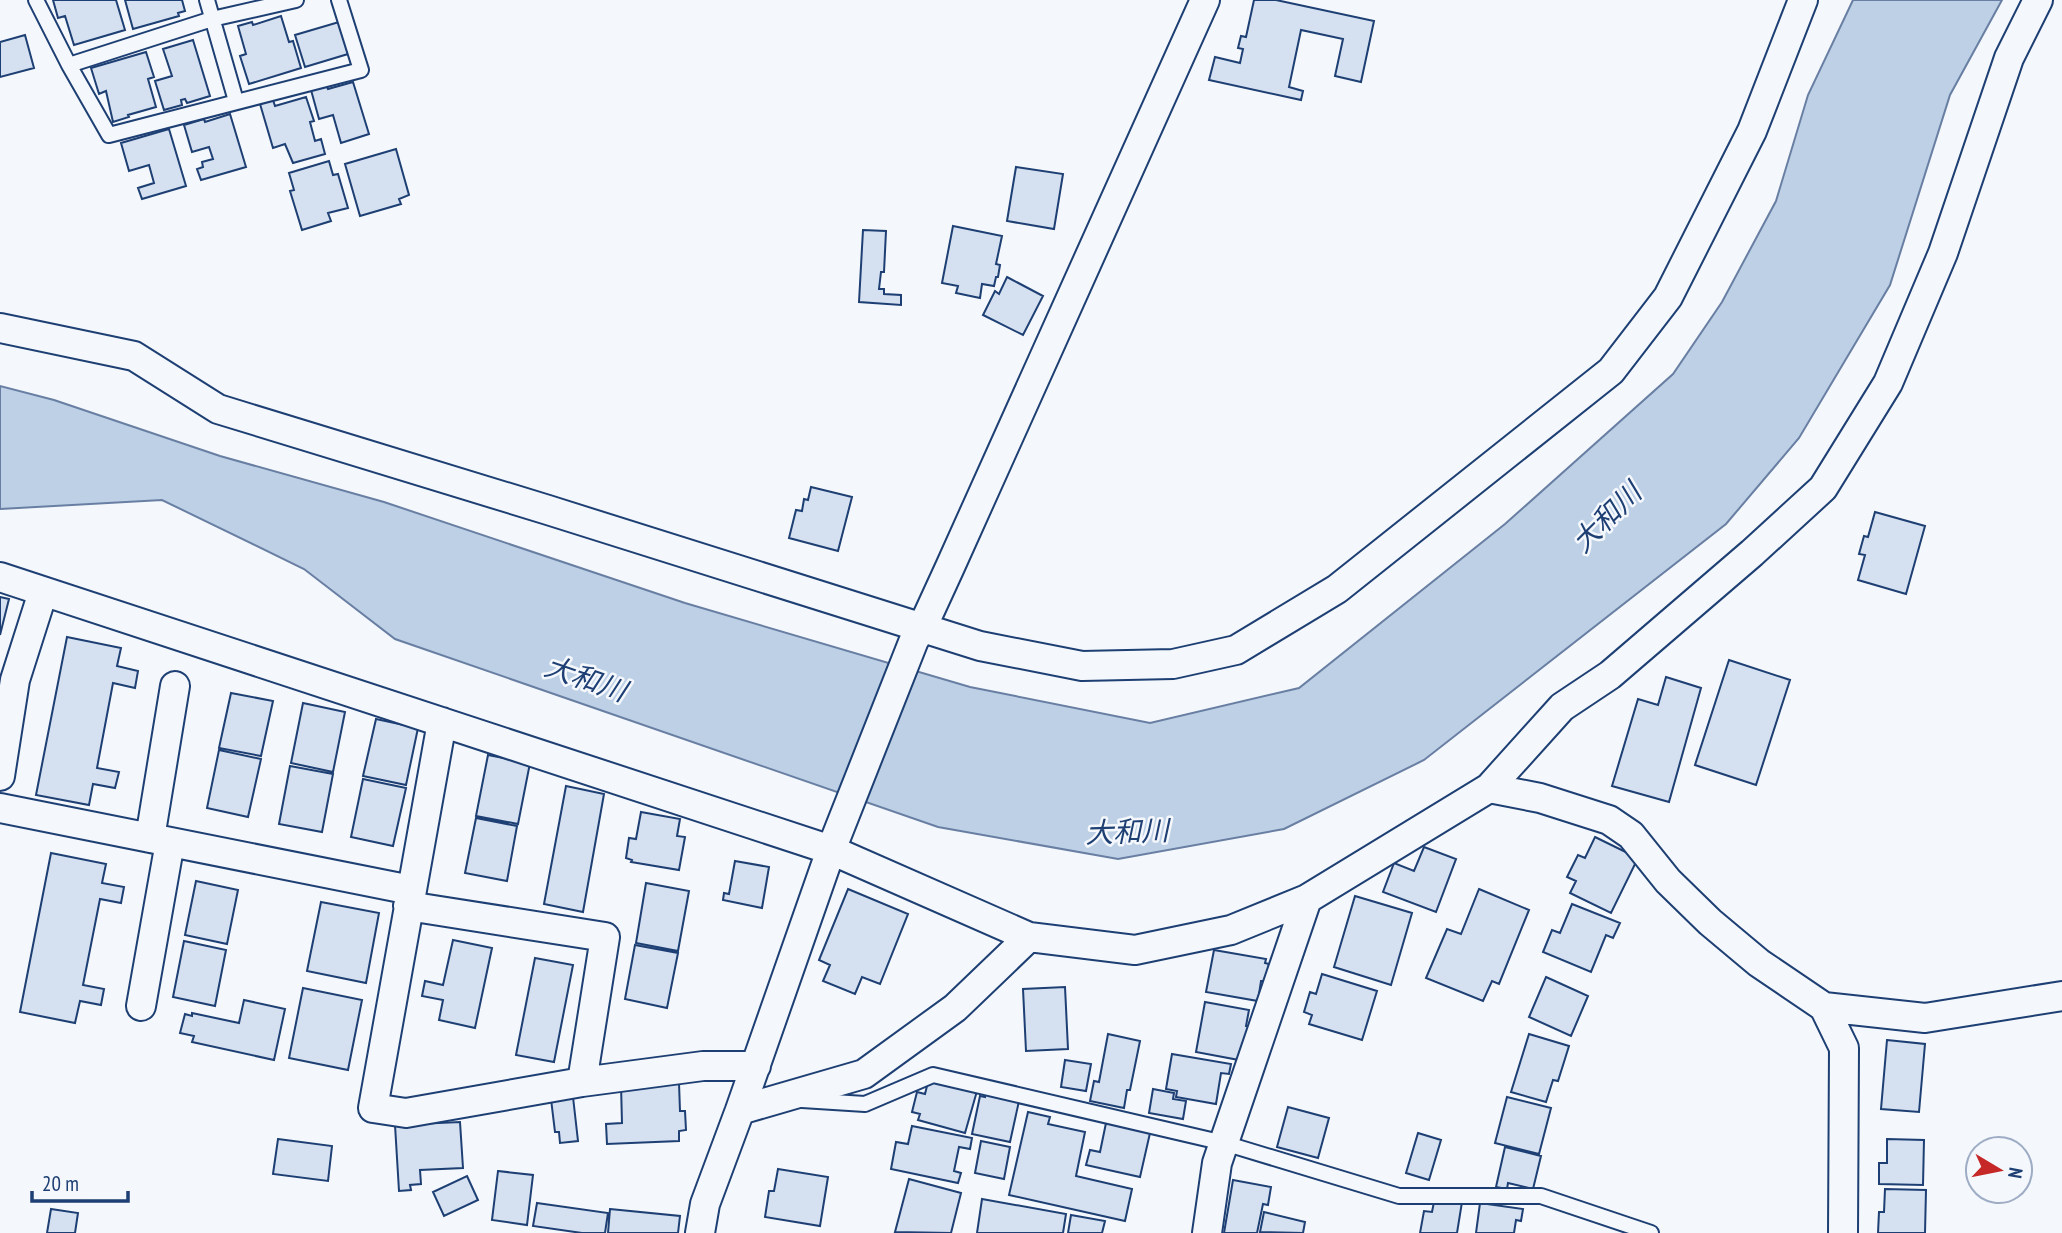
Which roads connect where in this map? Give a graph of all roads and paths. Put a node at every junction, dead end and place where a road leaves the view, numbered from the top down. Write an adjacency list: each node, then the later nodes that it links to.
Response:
1 (36, 0): 9 (lane)
2 (207, 0): 8 (lane)
3 (296, 0): 8 (lane)
4 (339, 0): 10 (lane)
5 (1206, 0): 14 (street)
6 (1803, 0): 14 (street)
7 (2038, 0): 18 (street)
8 (212, 19): 9 (lane); 10 (lane)
9 (69, 65): 10 (lane)
10 (236, 101)
11 (0, 328): 14 (street)
12 (0, 577): 13 (street)
13 (43, 592): 16 (street); 17 (street)
14 (918, 634): 20 (street)
15 (175, 685): 21 (street)
16 (442, 722): 20 (street); 22 (street)
17 (0, 776)
18 (1489, 788): 23 (street); 27 (street)
19 (0, 808): 21 (street)
20 (835, 839): 24 (street); 28 (street)
21 (160, 840): 22 (street); 26 (street)
22 (410, 898): 29 (street); 29 (street)
23 (1307, 899): 24 (street); 32 (street)
24 (1029, 937): 30 (street)
25 (2062, 996): 27 (street)
26 (141, 1006)
27 (1824, 1007): 36 (street)
28 (756, 1066): 29 (street); 31 (street)
29 (582, 1082)
30 (779, 1098): 31 (street); 32 (lane)
31 (740, 1110): 33 (street)
32 (1224, 1143): 34 (street); 35 (lane)
33 (700, 1233)
34 (1207, 1233)
35 (1651, 1233)
36 (1843, 1233)

